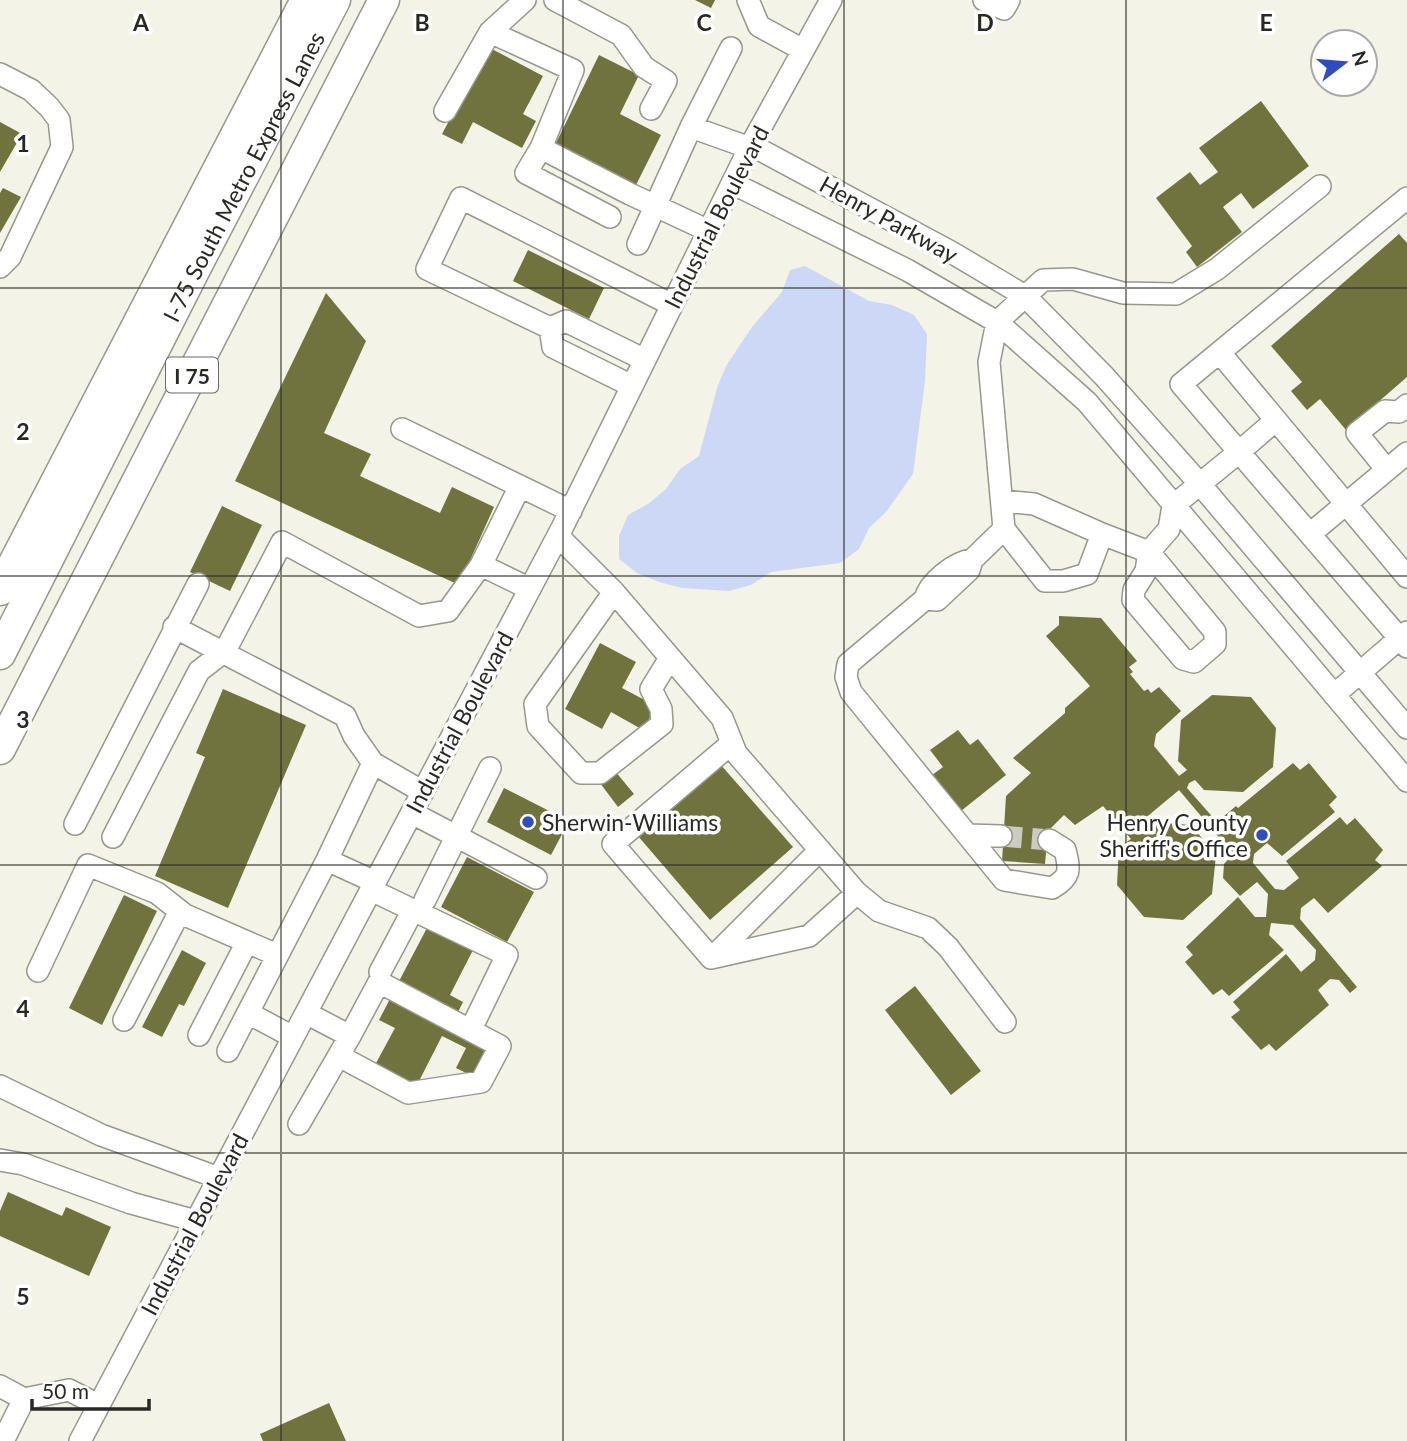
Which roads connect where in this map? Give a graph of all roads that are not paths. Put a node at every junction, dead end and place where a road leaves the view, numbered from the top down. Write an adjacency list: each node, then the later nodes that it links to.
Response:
1 (306, 0): 57 (highway)
2 (335, 0): 62 (highway, I-75 South Metro Express Lanes)
3 (384, 0): 68 (highway, I 75)
4 (525, 0): 10 (street)
5 (555, 0): 14 (street)
6 (748, 0): 12 (street)
7 (831, 0): 12 (street, Industrial Boulevard)
8 (984, 0): 9 (street)
9 (1009, 0)
10 (490, 32): 15 (street); 18 (street)
11 (731, 48): 16 (street)
12 (803, 50): 17 (street, Industrial Boulevard)
13 (0, 74): 26 (street)
14 (651, 109)
15 (445, 111)
16 (691, 127): 17 (street, Henry Parkway); 22 (street)
17 (750, 146): 19 (street, Industrial Boulevard); 27 (street, Henry Parkway)
18 (541, 148): 22 (street); 23 (street)
19 (732, 183): 24 (street, Industrial Boulevard); 29 (street, Henry Parkway)
20 (1320, 186): 27 (street)
21 (1407, 198): 32 (street)
22 (657, 206): 24 (street); 25 (street)
23 (610, 217)
24 (709, 231): 28 (street, Industrial Boulevard)
25 (638, 244)
26 (0, 267)
27 (1025, 296): 29 (street); 42 (street, Henry Parkway)
28 (672, 304): 30 (street); 33 (street, Industrial Boulevard)
29 (997, 322): 44 (street); 46 (street, Henry Parkway)
30 (550, 328): 31 (street); 34 (street)
31 (600, 337): 33 (street); 34 (street)
32 (1220, 353): 37 (street); 39 (street)
33 (645, 360): 35 (street, Industrial Boulevard)
34 (587, 363): 35 (street)
35 (632, 386): 47 (street, Industrial Boulevard)
36 (1406, 407): 41 (street)
37 (1276, 420): 39 (street); 45 (street)
38 (402, 429): 43 (street)
39 (1239, 452): 42 (street); 50 (street)
40 (1407, 453): 41 (street)
41 (1387, 470): 45 (street)
42 (1199, 483): 46 (street); 64 (street, Henry Parkway)
43 (520, 486): 47 (street); 53 (street)
44 (1002, 501): 48 (street); 49 (street)
45 (1346, 505): 50 (street); 54 (street)
46 (1173, 506): 52 (street); 65 (street, Henry Parkway)
47 (571, 511): 51 (street, Industrial Boulevard)
48 (1004, 529): 49 (street); 75 (street)
49 (1102, 534): 52 (street)
50 (1310, 534): 60 (street)
51 (558, 536): 55 (street, Industrial Boulevard); 58 (street)
52 (1149, 552): 52 (street)
53 (483, 560): 55 (street); 61 (street)
54 (1407, 576)
55 (533, 583): 72 (street, Industrial Boulevard)
56 (198, 584): 59 (street)
57 (0, 590)
58 (614, 592): 63 (street); 63 (street)
59 (174, 627): 61 (street); 74 (street)
60 (1404, 639): 64 (street)
61 (225, 651): 69 (street); 78 (street)
62 (0, 654)
63 (670, 658): 67 (street)
64 (1361, 673): 65 (street); 66 (street, Henry Parkway)
65 (1334, 695): 71 (street, Henry Parkway)
66 (1407, 728)
67 (732, 743): 80 (street); 89 (street)
68 (0, 749)
69 (373, 763): 72 (street); 81 (street)
70 (490, 768): 76 (street)
71 (1407, 781)
72 (423, 792): 73 (street, Industrial Boulevard)
73 (412, 813): 76 (street); 83 (street, Industrial Boulevard)
74 (75, 824)
75 (968, 835): 77 (street); 79 (street)
76 (456, 836): 82 (street); 85 (street)
77 (1001, 836)
78 (113, 837)
79 (1049, 840)
80 (820, 850): 84 (street); 89 (street)
81 (327, 860): 83 (street); 88 (street)
82 (536, 878)
83 (373, 886): 85 (street); 93 (street, Industrial Boulevard)
84 (857, 893): 89 (street); 96 (street)
85 (419, 905): 91 (street); 95 (street)
86 (180, 911): 87 (street); 90 (street); 94 (street)
87 (247, 942): 88 (street); 97 (street)
88 (277, 955): 92 (street)
89 (711, 958)
90 (38, 971)
91 (380, 971)
92 (248, 1013): 99 (street); 100 (street)
93 (306, 1013): 98 (street); 99 (street, Industrial Boulevard)
94 (124, 1020)
95 (475, 1021)
96 (1005, 1022)
97 (199, 1035)
98 (350, 1036): 101 (street); 101 (street)
99 (293, 1037): 105 (street, Industrial Boulevard)
100 (228, 1051)
101 (339, 1056): 103 (street)
102 (0, 1086): 105 (street)
103 (299, 1124)
104 (0, 1160): 106 (street)
105 (219, 1178): 106 (street, Industrial Boulevard)
106 (196, 1221): 109 (street, Industrial Boulevard)
107 (0, 1386): 108 (street)
108 (24, 1399): 109 (street); 110 (street)
109 (99, 1405): 111 (street, Industrial Boulevard)
110 (2, 1441)
111 (80, 1441)

